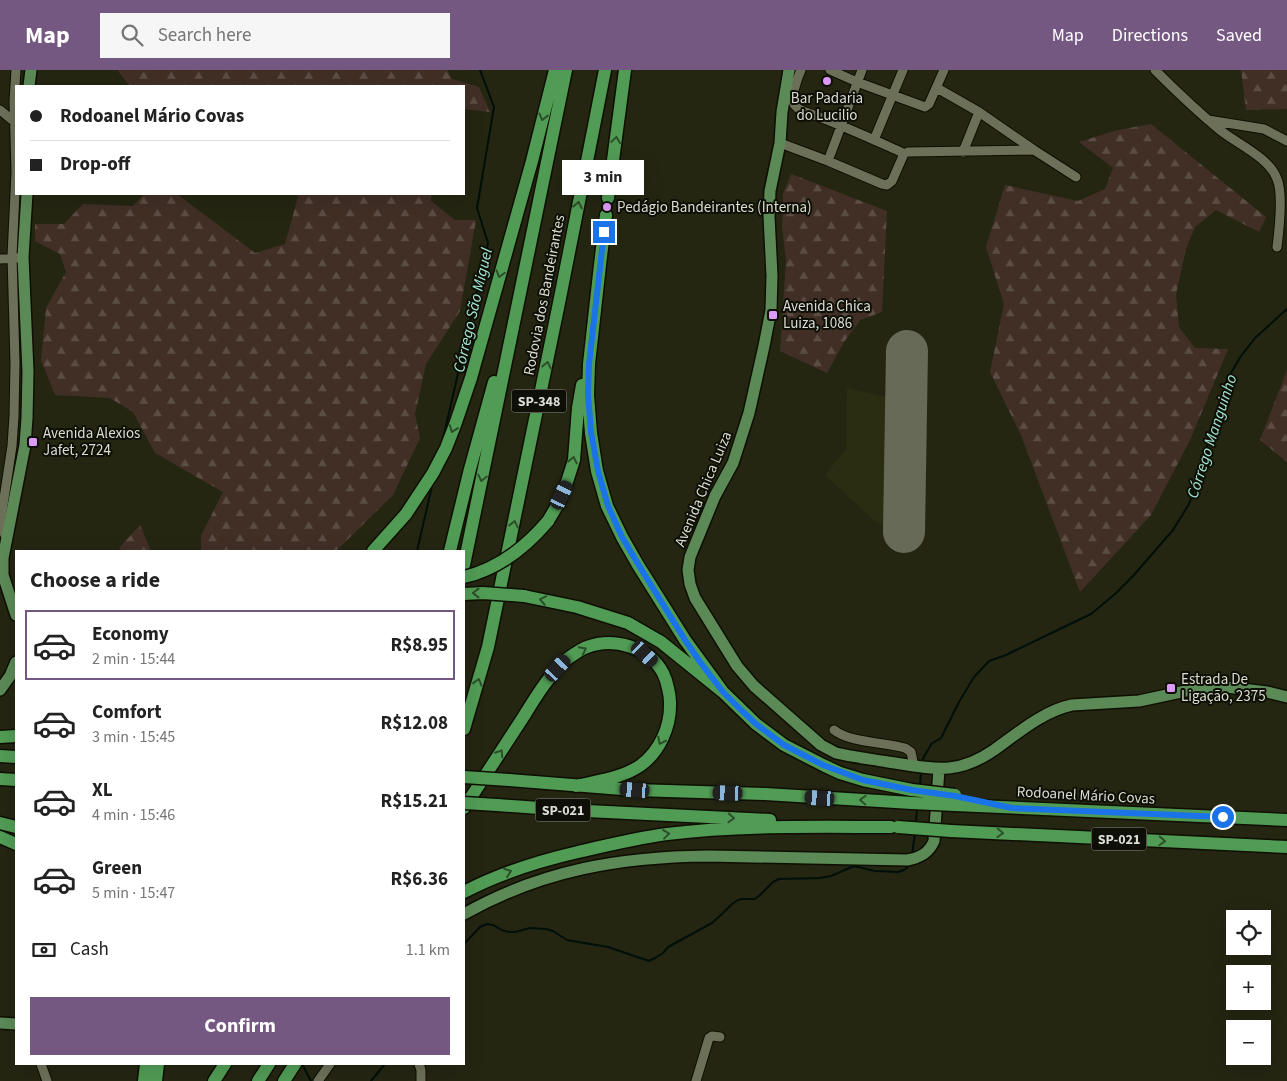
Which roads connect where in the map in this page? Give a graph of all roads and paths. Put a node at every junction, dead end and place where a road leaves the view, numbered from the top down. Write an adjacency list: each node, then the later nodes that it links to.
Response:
1 (16, 70): 15 (street)
2 (31, 70): 16 (main road)
3 (555, 70): 45 (highway, one-way to 45)
4 (566, 70): 41 (highway, Rodovia dos Bandeirantes / SP-348)
5 (605, 70): 56 (highway, Rodovia dos Bandeirantes / SP-348, one-way to 5)
6 (625, 70): 36 (highway, one-way to 6)
7 (788, 70): 28 (main road, Avenida Chica Luiza)
8 (801, 70): 25 (street)
9 (830, 70): 14 (street)
10 (862, 70): 14 (street)
11 (903, 70): 19 (street)
12 (944, 70): 18 (street)
13 (1156, 70): 23 (street)
14 (857, 82): 19 (street); 25 (street)
15 (15, 85)
16 (29, 85)
17 (15, 86): 21 (street)
18 (936, 88): 19 (street); 22 (street)
19 (892, 94): 26 (street)
20 (0, 110): 24 (street)
21 (15, 112)
22 (979, 112): 29 (street); 31 (street)
23 (1208, 120): 27 (street); 38 (street)
24 (15, 122)
25 (841, 125): 26 (street); 32 (street)
26 (874, 140): 32 (street)
27 (1287, 141)
28 (780, 143): 32 (street); 62 (main road, Avenida Chica Luiza)
29 (1034, 150): 31 (street); 33 (street)
30 (908, 152): 31 (street)
31 (963, 152)
32 (828, 161)
33 (1076, 177)
34 (15, 195): 39 (street)
35 (27, 195): 39 (main road)
36 (608, 198)
37 (606, 215): 42 (highway)
38 (1277, 247)
39 (18, 258): 40 (street); 43 (street); 44 (main road)
40 (0, 259)
41 (520, 294): 46 (highway); 47 (highway, Rodovia dos Bandeirantes / SP-348, one-way to 47)
42 (589, 364): 48 (highway, one-way to 42, bridge); 54 (highway)
43 (0, 525): 44 (street)
44 (6, 537): 49 (main road)
45 (374, 550)
46 (450, 550)
47 (465, 560)
48 (465, 577)
49 (1, 578): 51 (main road)
50 (465, 594): 54 (highway, one-way to 50, bridge)
51 (15, 613)
52 (15, 664): 53 (main road)
53 (0, 690)
54 (723, 692): 68 (highway, bridge)
55 (1287, 697): 63 (main road, Avenida Chica Luiza)
56 (465, 726)
57 (834, 730): 62 (street)
58 (15, 736): 59 (highway)
59 (0, 737)
60 (0, 756): 61 (highway)
61 (15, 757)
62 (914, 766): 63 (main road, Avenida Chica Luiza)
63 (939, 769): 79 (main road)
64 (465, 776): 67 (highway, Rodoanel Mário Covas / SP-021, bridge)
65 (0, 779): 66 (highway)
66 (15, 780)
67 (576, 786): 68 (highway, Rodoanel Mário Covas / SP-021, one-way to 67, bridge); 70 (highway, one-way to 67)
68 (955, 800): 71 (highway, Rodoanel Mário Covas / SP-021)
69 (465, 803): 74 (highway, SP-021, one-way to 74, bridge)
70 (465, 806)
71 (1287, 820)
72 (0, 823): 73 (highway)
73 (15, 827)
74 (894, 827): 77 (highway, SP-021, one-way to 77, bridge); 78 (highway, one-way to 74)
75 (0, 837): 76 (highway)
76 (15, 844)
77 (1287, 847)
78 (465, 891)
79 (465, 914)
80 (0, 1023): 81 (main road)
81 (15, 1024)
82 (720, 1037): 99 (street)
83 (40, 1065): 91 (street)
84 (146, 1065): 92 (highway)
85 (158, 1065): 93 (highway)
86 (224, 1065): 94 (highway)
87 (268, 1065): 95 (highway)
88 (294, 1065): 96 (highway)
89 (329, 1065): 97 (street)
90 (419, 1065): 98 (street)
91 (47, 1081)
92 (144, 1081)
93 (156, 1081)
94 (214, 1081)
95 (258, 1081)
96 (284, 1081)
97 (318, 1081)
98 (421, 1081)
99 (696, 1081)

